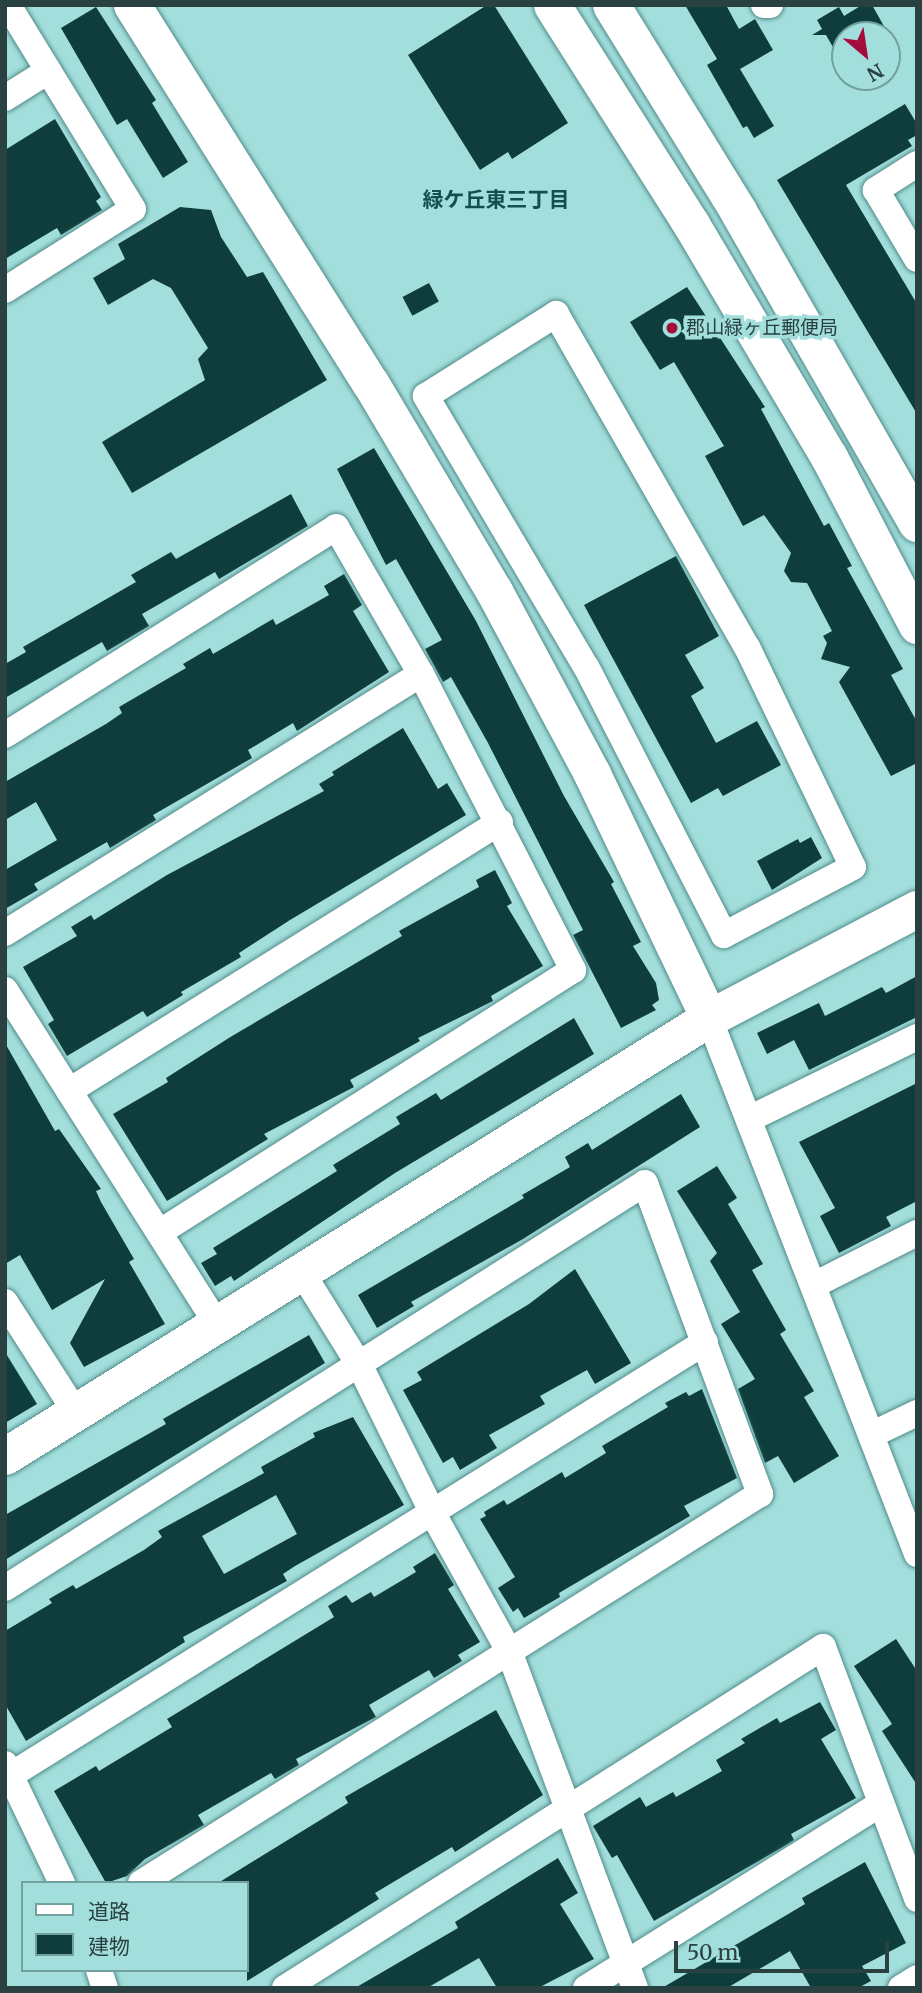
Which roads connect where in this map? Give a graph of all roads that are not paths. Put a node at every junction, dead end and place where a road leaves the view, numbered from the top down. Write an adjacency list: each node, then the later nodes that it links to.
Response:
1 (8, 5): 7 (street)
2 (132, 5): 14 (street)
3 (552, 5): 15 (street)
4 (611, 5): 12 (street)
5 (764, 5): 6 (street)
6 (770, 5)
7 (48, 71): 8 (street); 11 (street)
8 (5, 98)
9 (917, 164): 10 (street)
10 (917, 259)
11 (5, 290)
12 (917, 523)
13 (530, 571): 14 (street); 18 (street); 18 (street)
14 (494, 591): 19 (street)
15 (917, 625)
16 (421, 674): 17 (street); 20 (street); 22 (street)
17 (5, 735)
18 (631, 754): 19 (street)
19 (592, 774): 24 (street)
20 (500, 822): 26 (street); 28 (street)
21 (917, 909): 24 (street)
22 (5, 933)
23 (5, 990): 26 (street)
24 (709, 1018): 27 (street); 30 (street)
25 (917, 1037): 27 (street)
26 (69, 1091): 28 (street)
27 (749, 1119): 31 (street)
28 (159, 1233): 33 (street)
29 (917, 1233): 31 (street)
30 (301, 1271): 33 (street); 35 (street)
31 (814, 1285): 38 (street)
32 (10, 1319): 36 (street)
33 (217, 1324): 36 (street)
34 (705, 1342): 35 (street); 40 (street); 43 (street)
35 (360, 1366): 40 (street); 42 (street)
36 (75, 1410): 39 (street)
37 (917, 1413): 38 (street)
38 (871, 1435): 41 (street)
39 (5, 1456)
40 (432, 1512): 43 (street); 44 (street)
41 (917, 1554)
42 (5, 1588)
43 (509, 1651): 46 (street); 48 (street)
44 (8, 1770): 47 (street)
45 (881, 1804): 46 (street); 49 (street); 50 (street)
46 (567, 1808): 50 (street); 52 (street)
47 (61, 1881)
48 (144, 1881)
49 (917, 1899)
50 (625, 1963): 53 (street); 54 (street)
51 (917, 1978): 55 (street)
52 (285, 1988)
53 (586, 1988)
54 (635, 1988)
55 (901, 1988)

